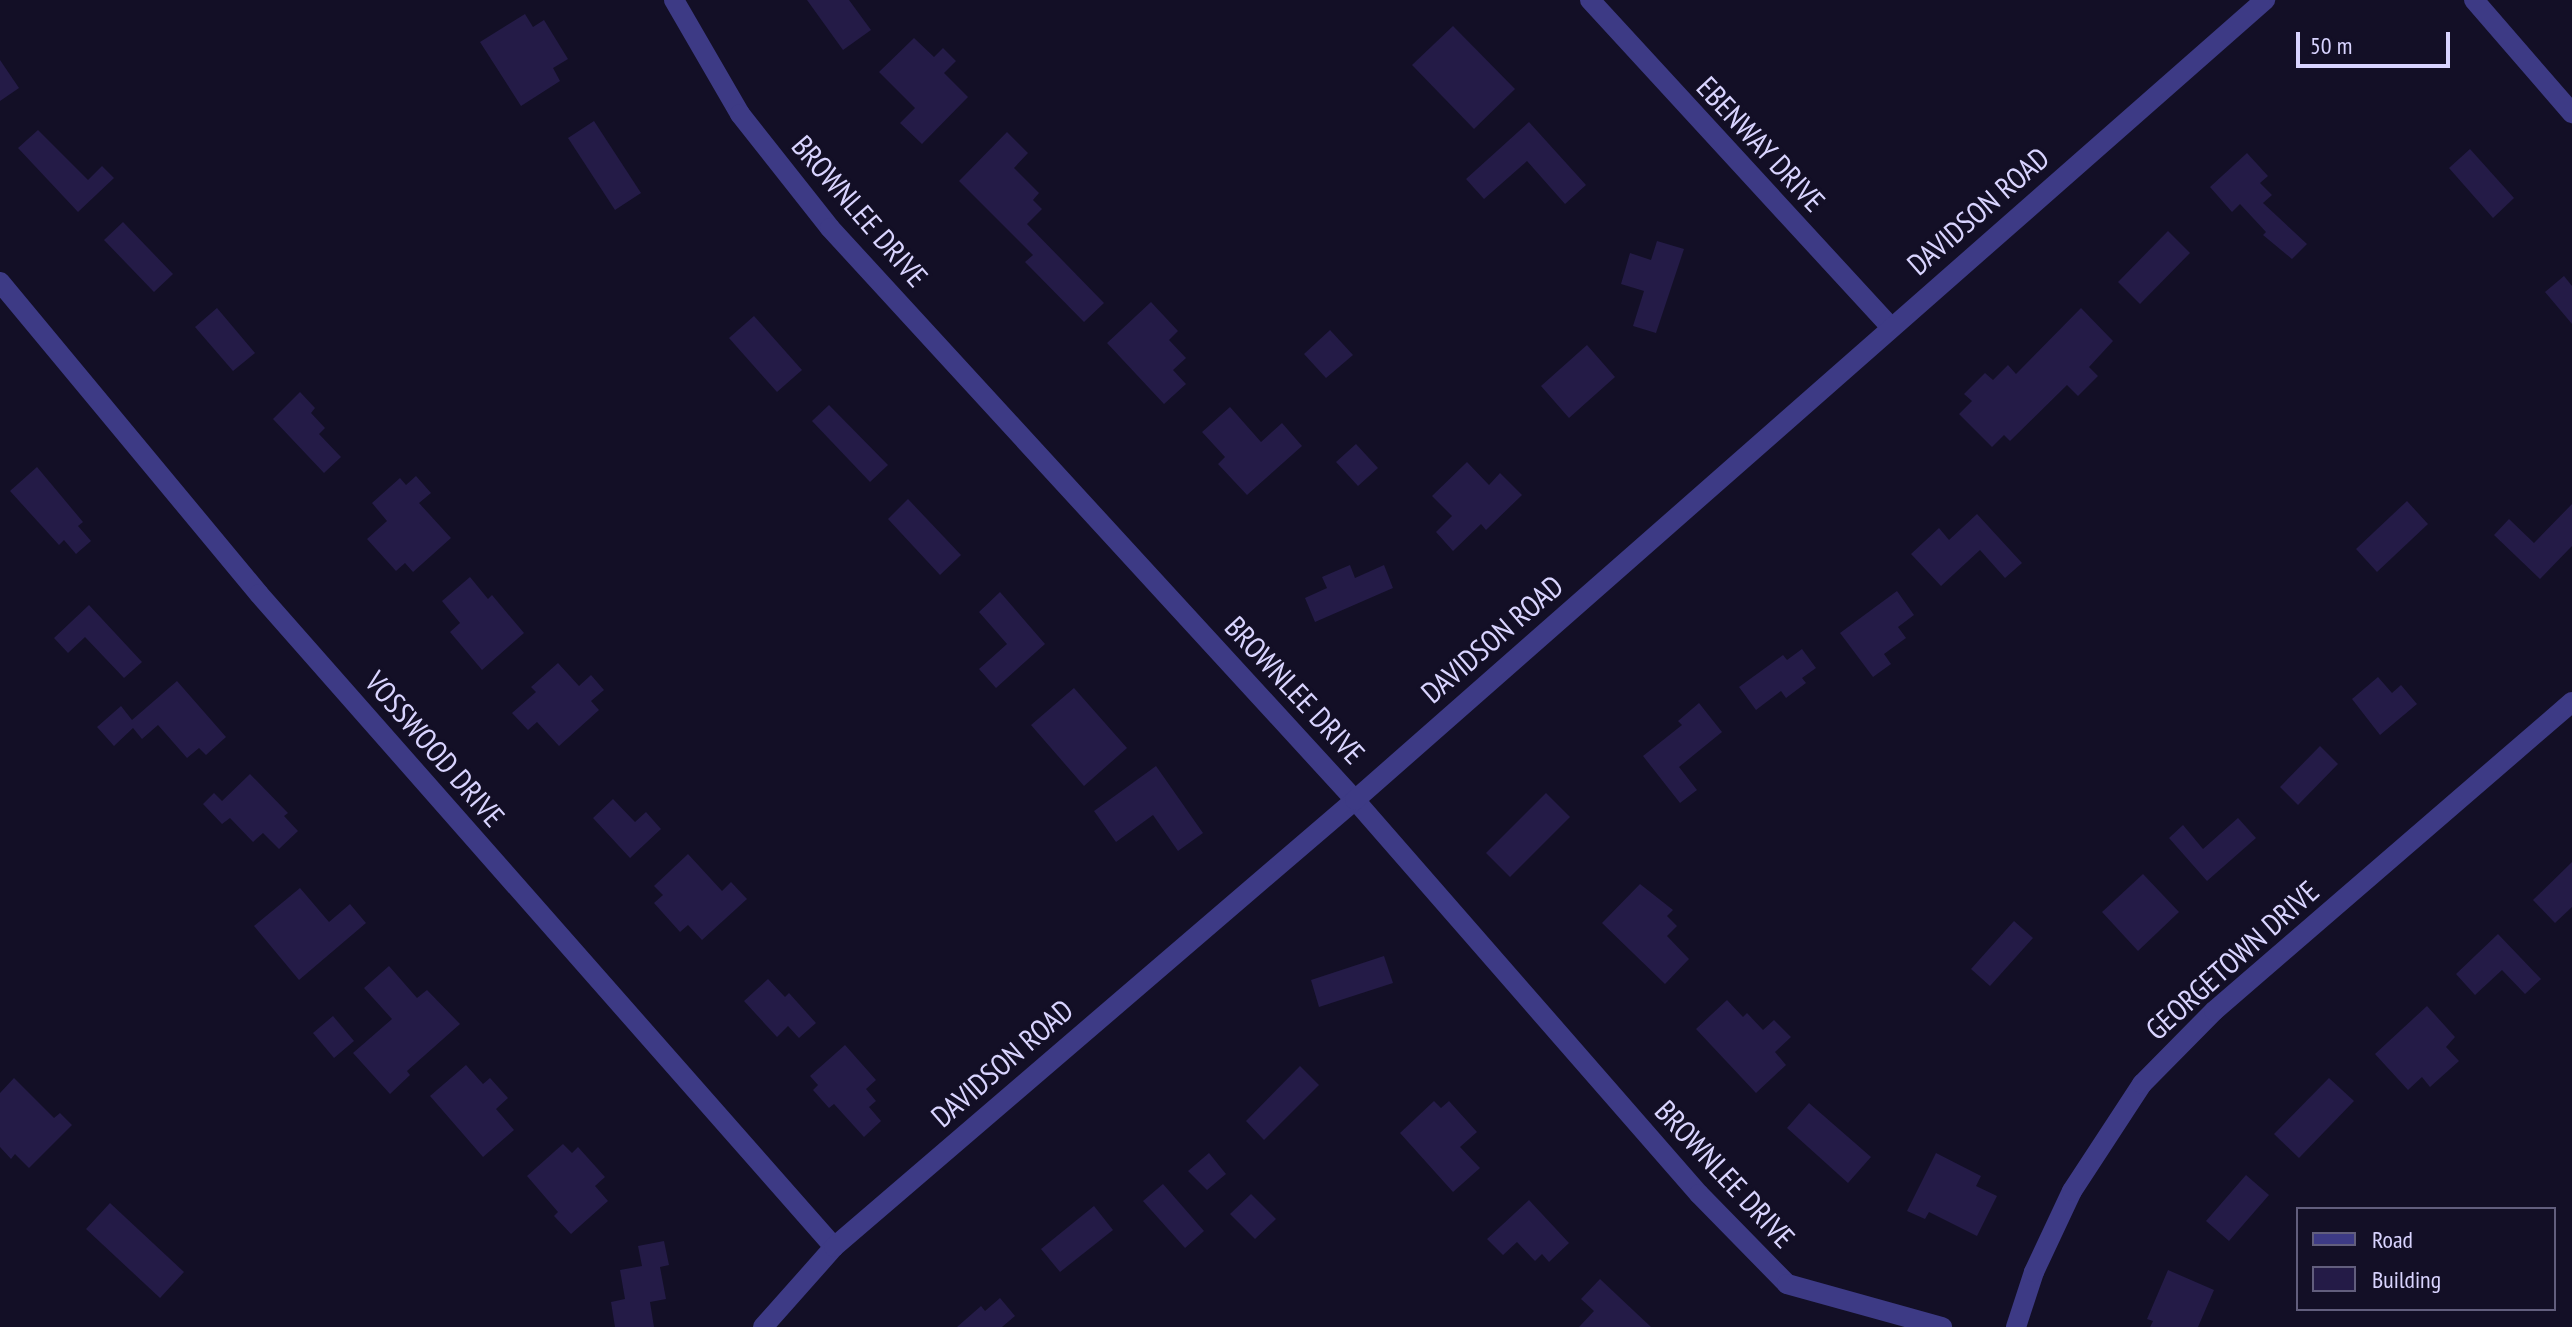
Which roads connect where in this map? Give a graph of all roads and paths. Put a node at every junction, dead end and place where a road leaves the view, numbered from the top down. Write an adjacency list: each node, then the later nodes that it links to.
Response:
1 (674, 0): 9 (street, BROWNLEE DRIVE)
2 (1590, 0): 7 (street, EBENWAY DRIVE)
3 (2265, 0): 7 (street, DAVIDSON ROAD)
4 (2474, 0): 5 (street)
5 (2572, 113)
6 (0, 282): 10 (street, VOSSWOOD DRIVE)
7 (1891, 327): 9 (street, DAVIDSON ROAD)
8 (2572, 702): 13 (street, GEORGETOWN DRIVE)
9 (1355, 800): 10 (street, DAVIDSON ROAD); 12 (street, BROWNLEE DRIVE)
10 (834, 1247): 11 (street, DAVIDSON ROAD)
11 (763, 1327)
12 (1942, 1327)
13 (2016, 1327)

